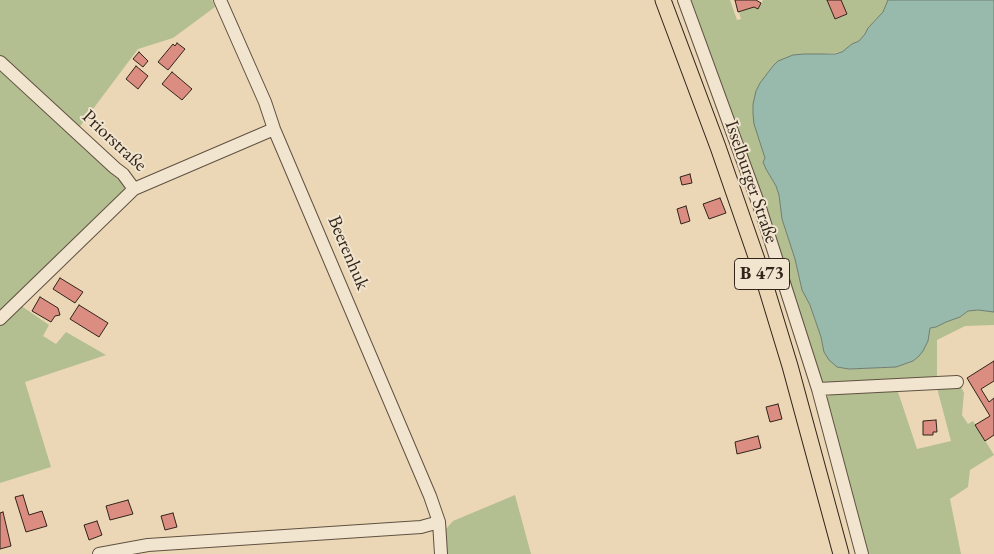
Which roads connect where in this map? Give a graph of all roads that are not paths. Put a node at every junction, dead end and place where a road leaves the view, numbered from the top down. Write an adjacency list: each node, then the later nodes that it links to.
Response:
1 (220, 0): 5 (street, Beerenhuk)
2 (663, 0): 13 (main road, Isselburger Straße / B 473)
3 (684, 0): 9 (street)
4 (0, 62): 6 (street, Priorstraße)
5 (274, 129): 6 (street, Priorstraße); 10 (street, Beerenhuk)
6 (134, 189): 7 (street)
7 (0, 319)
8 (957, 382): 9 (street)
9 (818, 390): 14 (street)
10 (439, 522): 11 (street); 12 (street, Beerenhuk)
11 (99, 554)
12 (441, 554)
13 (840, 554)
14 (862, 554)

